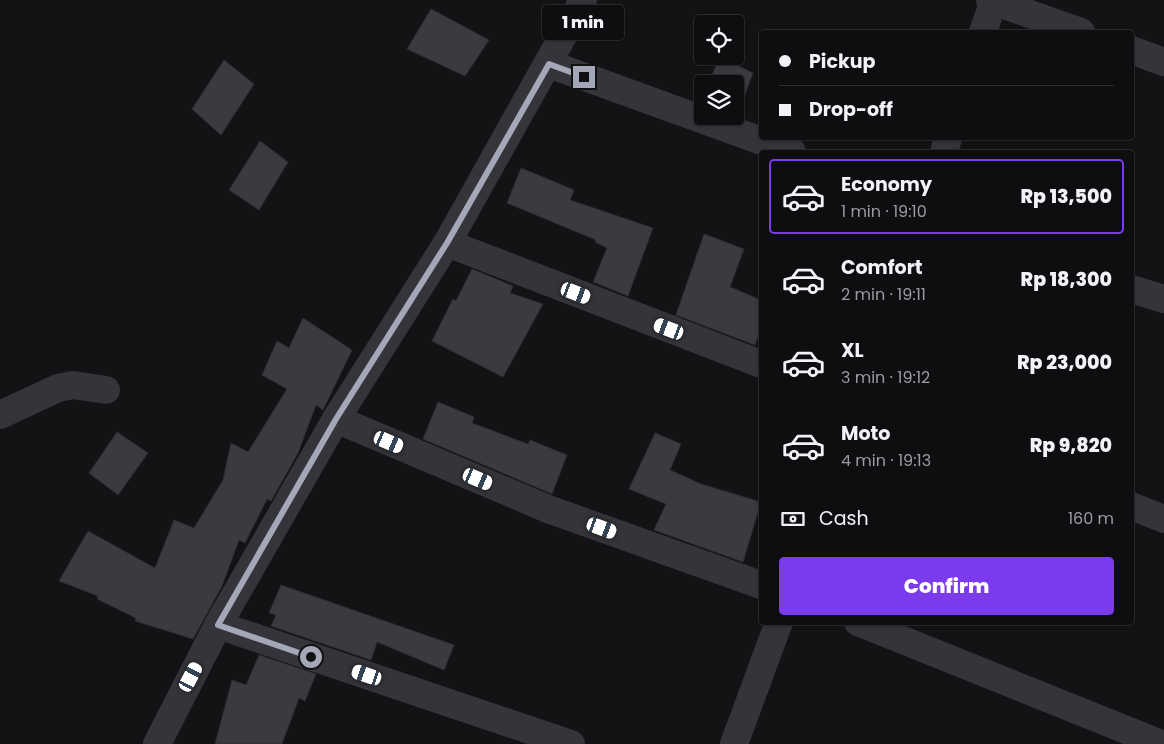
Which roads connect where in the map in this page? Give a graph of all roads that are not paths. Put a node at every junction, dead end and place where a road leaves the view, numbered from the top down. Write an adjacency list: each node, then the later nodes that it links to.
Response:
1 (583, 0): 7 (street)
2 (992, 0): 3 (street); 4 (street)
3 (984, 30)
4 (1075, 30)
5 (1134, 51): 6 (street)
6 (1164, 62)
7 (549, 64): 8 (street); 9 (street)
8 (786, 150)
9 (447, 243): 12 (street); 15 (street)
10 (1134, 290): 11 (street)
11 (1164, 299)
12 (759, 363)
13 (106, 390): 14 (street)
14 (0, 416)
15 (336, 419): 18 (street); 19 (street)
16 (1134, 507): 17 (street)
17 (1164, 519)
18 (759, 584)
19 (218, 625): 22 (street); 23 (street)
20 (778, 625): 24 (street)
21 (865, 625): 25 (street)
22 (158, 744)
23 (572, 744)
24 (734, 744)
25 (1161, 744)

